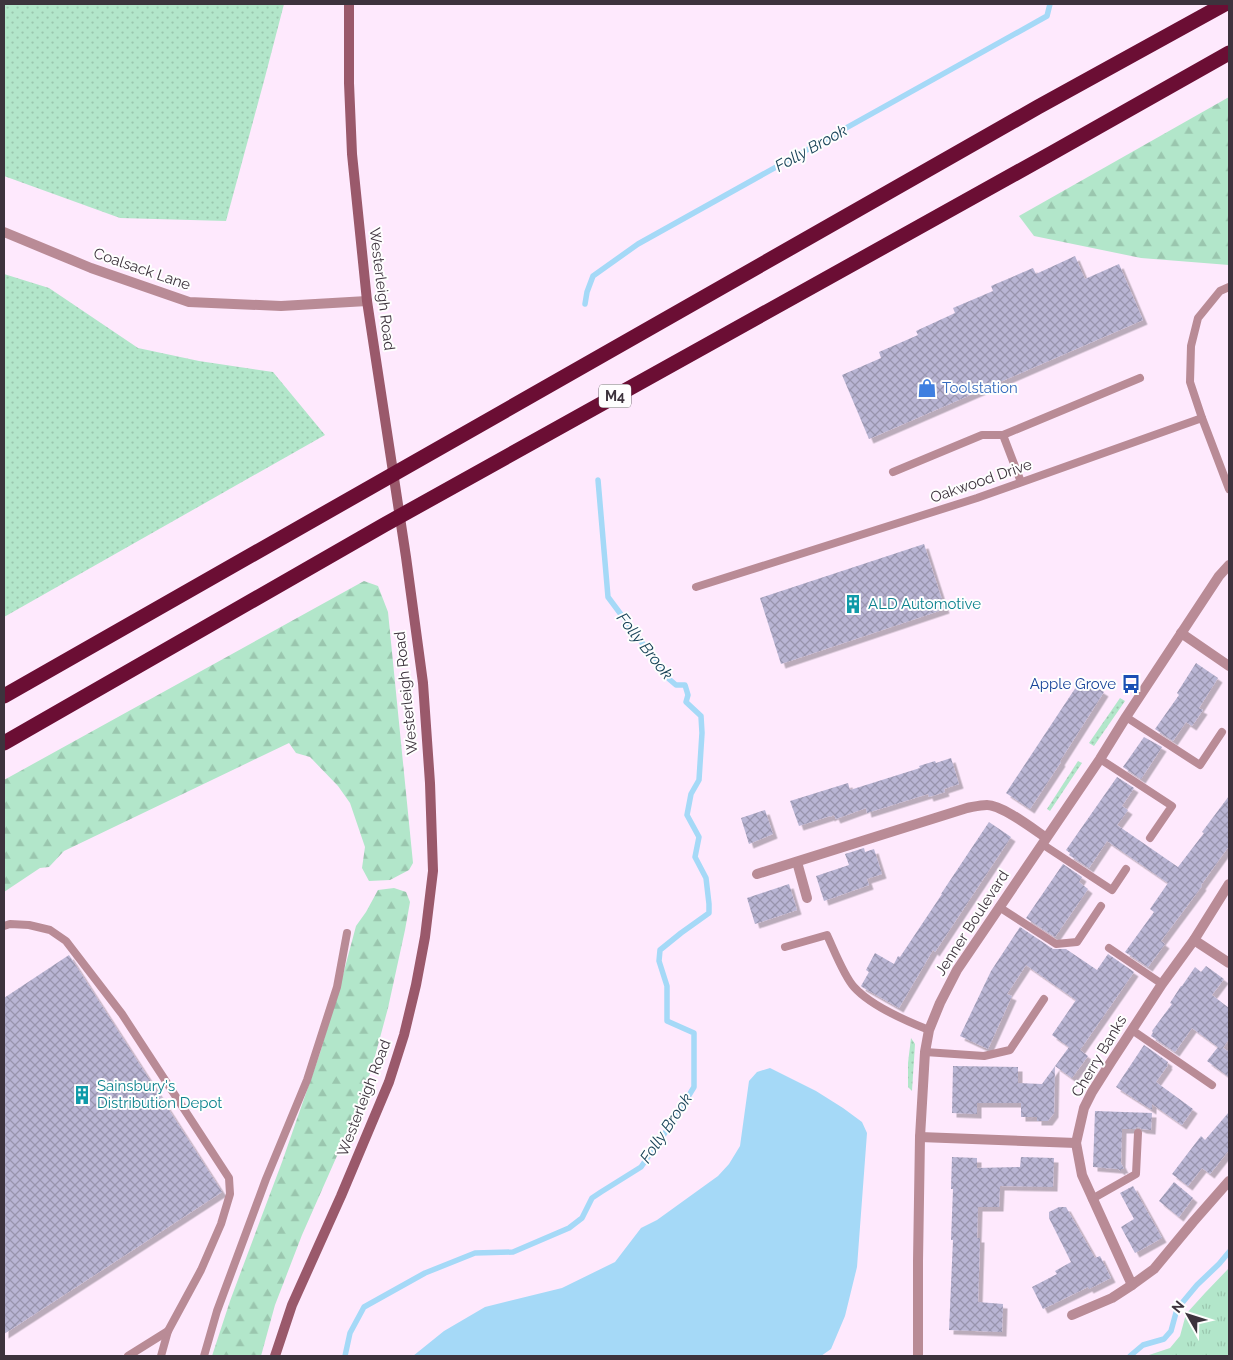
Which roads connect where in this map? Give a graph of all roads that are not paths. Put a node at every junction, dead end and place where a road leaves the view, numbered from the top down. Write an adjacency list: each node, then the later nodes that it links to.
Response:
1 (350, 4): 6 (street, Westerleigh Road)
2 (1225, 4): 17 (highway)
3 (1229, 53): 20 (highway, M4)
4 (4, 232): 6 (street, Coalsack Lane)
5 (1229, 286): 8 (lane)
6 (367, 301): 54 (street, Westerleigh Road)
7 (1140, 378): 9 (lane)
8 (1202, 418): 11 (lane, Oakwood Drive); 12 (lane)
9 (1003, 435): 10 (lane); 11 (lane)
10 (893, 472)
11 (1021, 482): 14 (lane, Oakwood Drive)
12 (1229, 488)
13 (1229, 565): 15 (street, Jenner Boulevard)
14 (696, 587)
15 (1181, 633): 16 (street); 18 (street, Jenner Boulevard)
16 (1229, 666)
17 (4, 696)
18 (1126, 717): 19 (lane); 21 (street, Jenner Boulevard)
19 (1222, 732)
20 (4, 743)
21 (1100, 759): 22 (lane); 23 (street, Jenner Boulevard)
22 (1150, 838)
23 (1044, 840): 24 (street); 25 (lane); 30 (street, Jenner Boulevard)
24 (797, 862): 26 (street); 28 (street)
25 (1126, 870)
26 (757, 874)
27 (1229, 884): 33 (street, Cherry Banks)
28 (807, 898)
29 (1101, 906): 30 (lane)
30 (999, 907): 39 (street, Jenner Boulevard)
31 (4, 926): 50 (lane)
32 (347, 933): 53 (lane)
33 (1194, 940): 36 (street); 37 (street, Cherry Banks)
34 (785, 948): 39 (lane)
35 (1109, 948): 37 (lane)
36 (1229, 962)
37 (1162, 984): 40 (street, Cherry Banks)
38 (1044, 999): 41 (lane)
39 (929, 1030): 41 (street, Jenner Boulevard)
40 (1132, 1030): 42 (lane); 45 (street, Cherry Banks)
41 (925, 1052): 44 (street, Jenner Boulevard)
42 (1212, 1085)
43 (1138, 1133): 47 (lane)
44 (920, 1137): 45 (street); 55 (street, Jenner Boulevard)
45 (1076, 1143): 47 (street)
46 (1229, 1181): 48 (street)
47 (1092, 1199): 48 (street)
48 (1132, 1285): 49 (street)
49 (1072, 1315)
50 (168, 1331): 51 (lane); 52 (lane)
51 (128, 1356)
52 (160, 1356)
53 (204, 1356)
54 (275, 1356)
55 (918, 1356)

